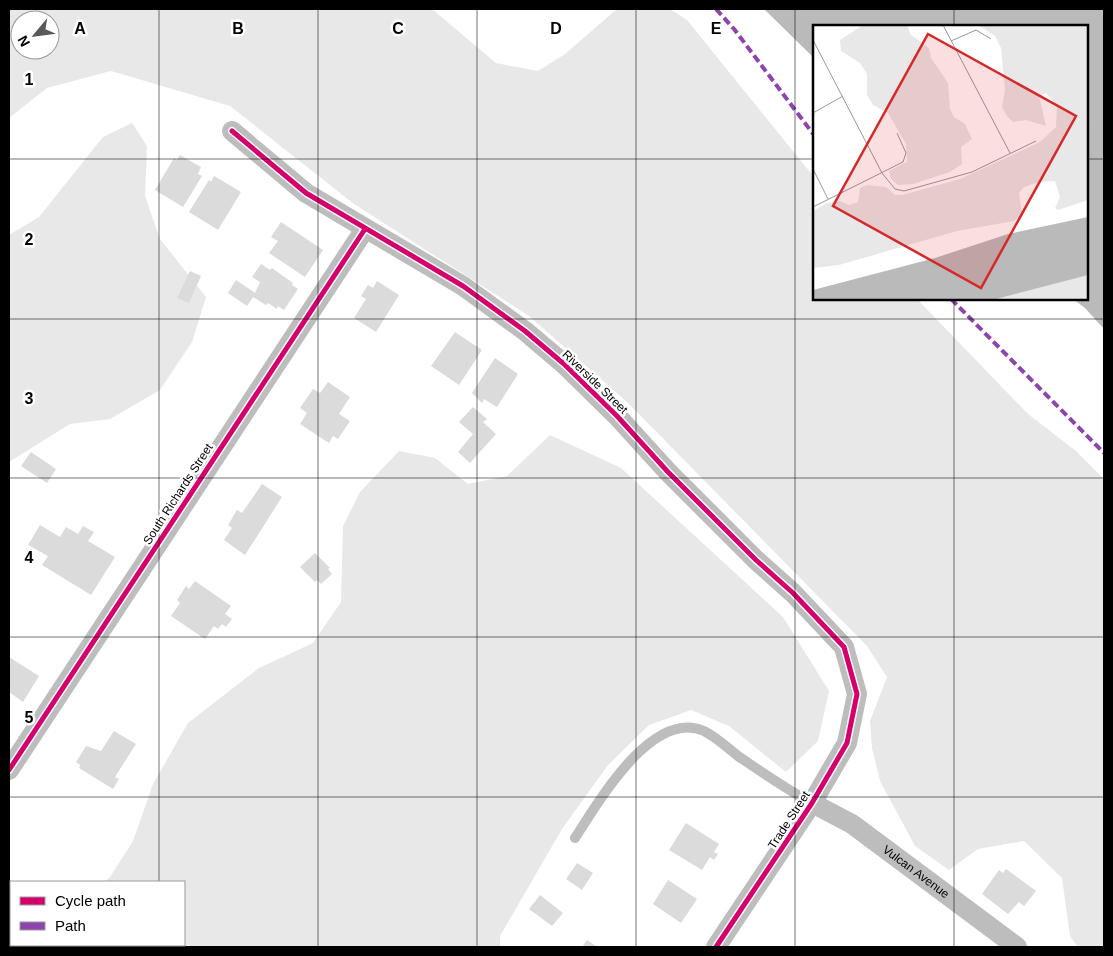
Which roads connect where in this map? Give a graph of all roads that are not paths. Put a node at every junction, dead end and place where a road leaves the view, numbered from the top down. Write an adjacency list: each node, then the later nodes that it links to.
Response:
1 (232, 131): 2 (street, Riverside Street)
2 (365, 229): 3 (street, Riverside Street); 4 (street, South Richards Street)
3 (857, 694): 5 (street, Trade Street)
4 (9, 770)
5 (812, 803): 6 (lane); 7 (street, Trade Street); 8 (street, Vulcan Avenue)
6 (575, 838)
7 (716, 947)
8 (1017, 947)

